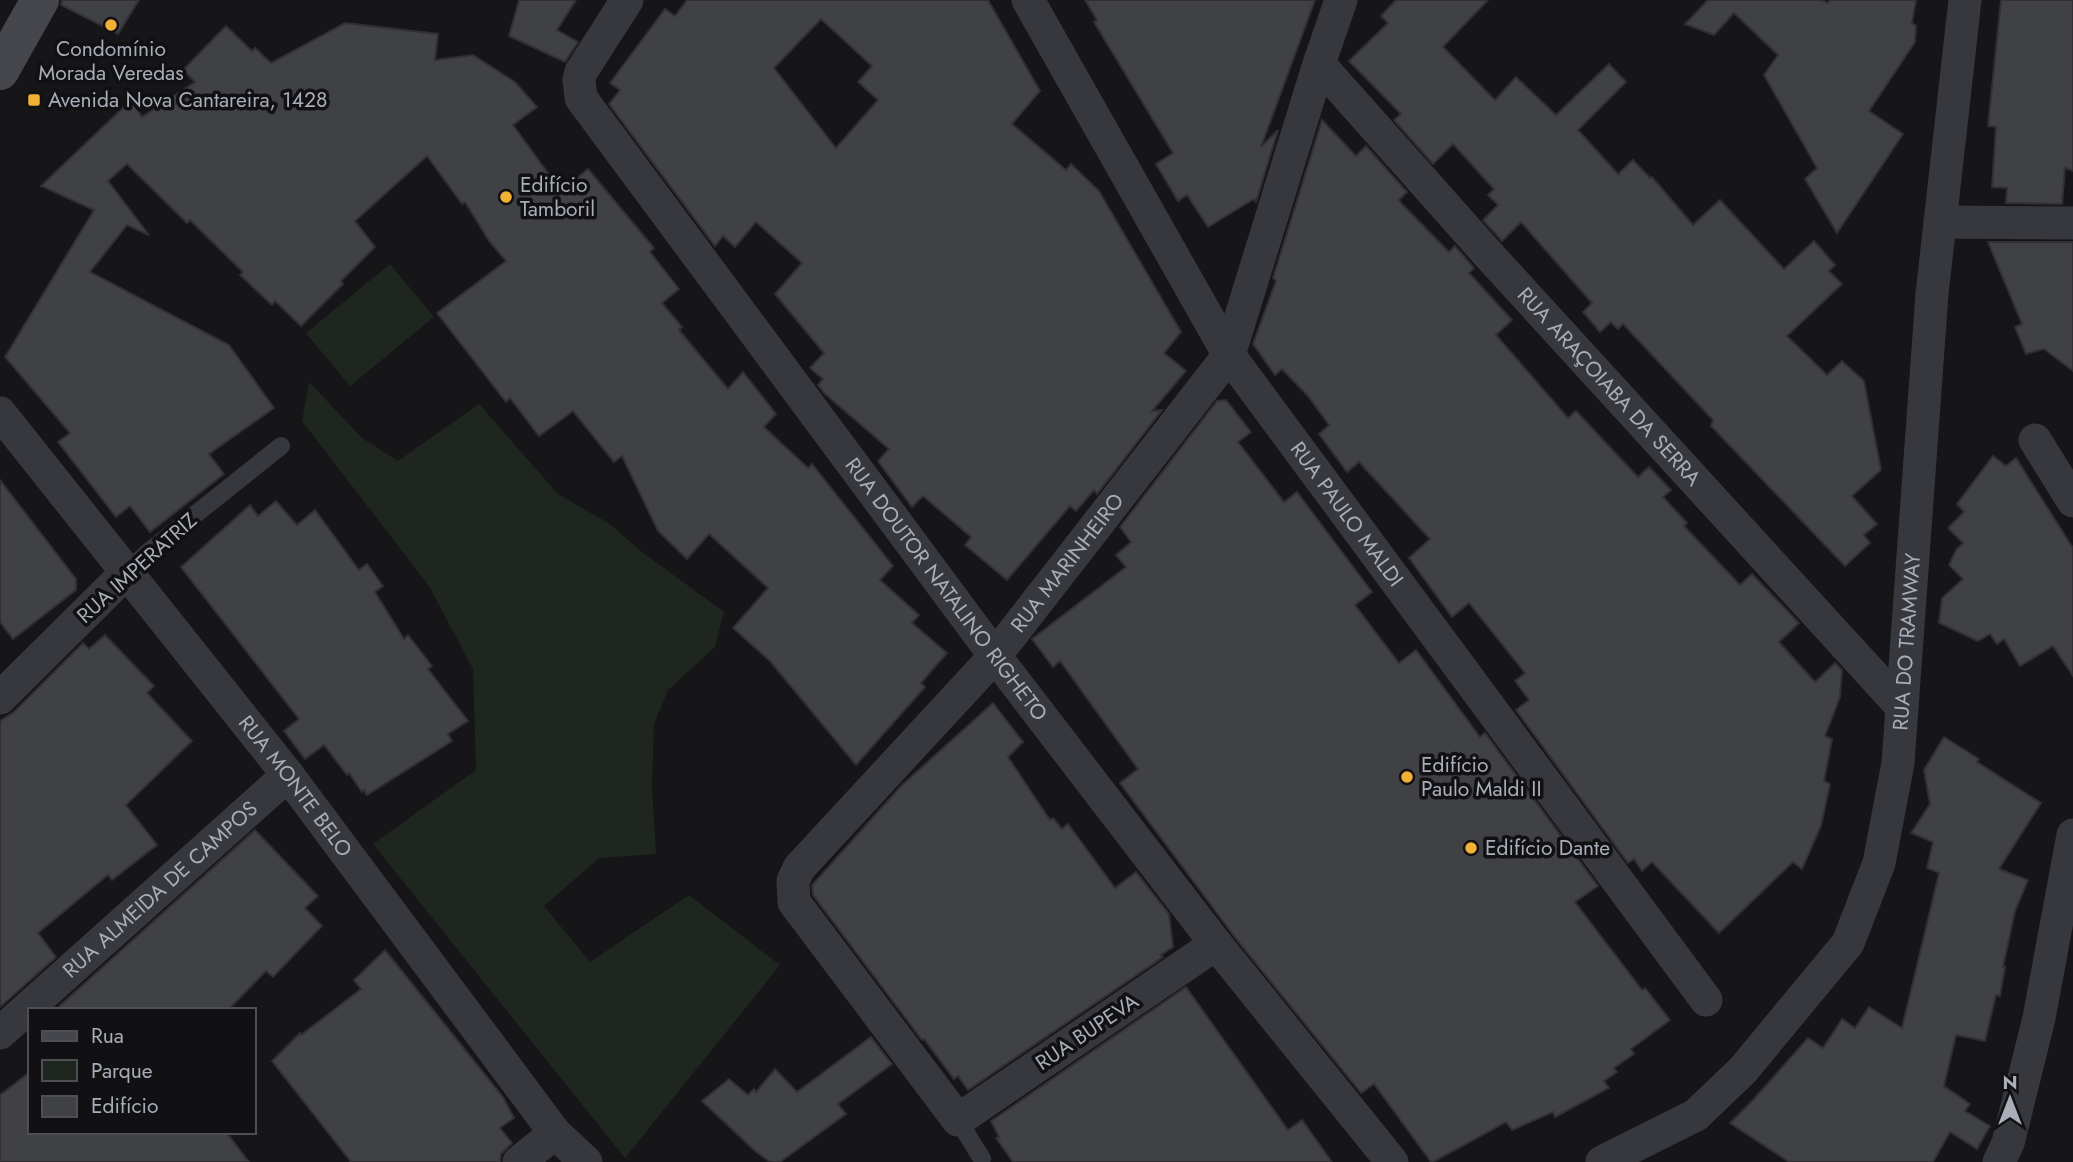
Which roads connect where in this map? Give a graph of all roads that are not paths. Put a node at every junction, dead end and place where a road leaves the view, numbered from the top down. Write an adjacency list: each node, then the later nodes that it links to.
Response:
1 (40, 0): 7 (main road)
2 (627, 0): 16 (street, RUA DOUTOR NATALINO RIGHETO)
3 (1028, 0): 10 (street, RUA PAULO MALDI)
4 (1341, 0): 6 (street, RUA MARINHEIRO)
5 (1965, 0): 8 (street, RUA DO TRAMWAY)
6 (1319, 64): 10 (street, RUA MARINHEIRO); 18 (street, RUA ARAÇOIABA DA SERRA)
7 (0, 71)
8 (1940, 222): 9 (street); 18 (street, RUA DO TRAMWAY)
9 (2073, 223)
10 (1229, 355): 16 (street, RUA MARINHEIRO); 22 (street, RUA PAULO MALDI)
11 (0, 413): 15 (street, RUA MONTE BELO)
12 (2035, 440): 14 (street)
13 (281, 446): 15 (lane, RUA IMPERATRIZ)
14 (2073, 501)
15 (126, 573): 17 (street, RUA IMPERATRIZ); 19 (street, RUA MONTE BELO)
16 (995, 656): 21 (street, RUA DOUTOR NATALINO RIGHETO); 24 (street, RUA MARINHEIRO)
17 (0, 698)
18 (1902, 707): 30 (street, RUA DO TRAMWAY)
19 (288, 775): 23 (street, RUA ALMEIDA DE CAMPOS); 25 (street, RUA MONTE BELO)
20 (2073, 835): 31 (street)
21 (1216, 944): 24 (street, RUA BUPEVA); 29 (street, RUA DOUTOR NATALINO RIGHETO)
22 (1706, 1000)
23 (0, 1033)
24 (958, 1120): 26 (lane, RUA MARINHEIRO)
25 (555, 1133): 27 (street); 28 (street, RUA MONTE BELO)
26 (982, 1159)
27 (519, 1162)
28 (586, 1162)
29 (1392, 1162)
30 (1602, 1162)
31 (1999, 1162)

